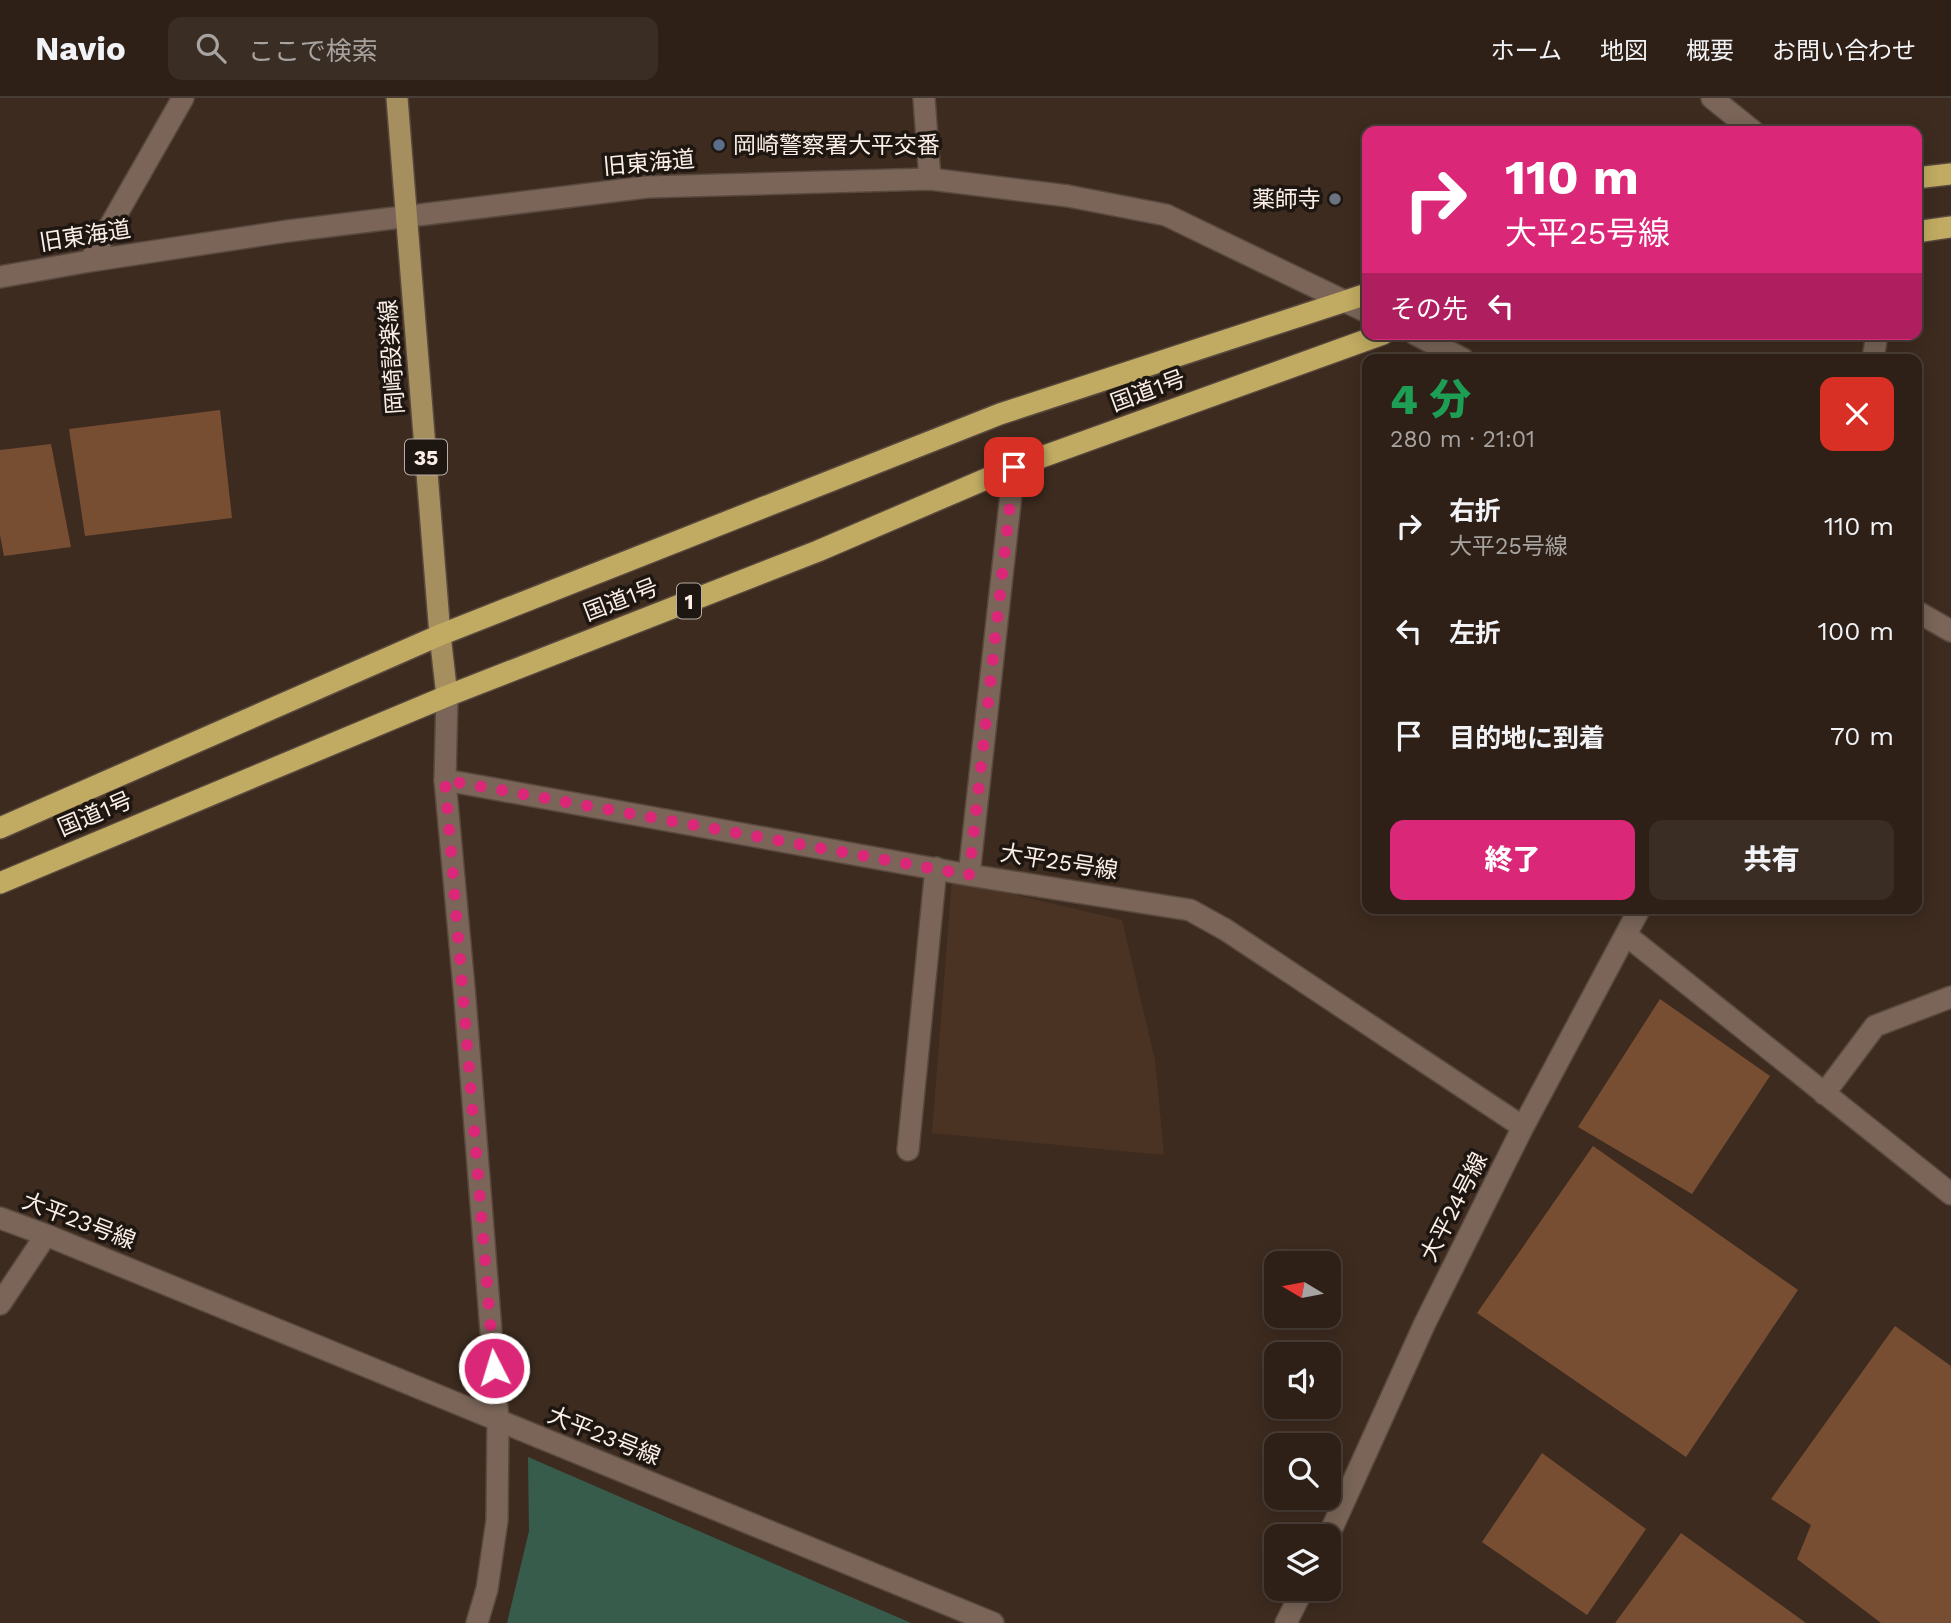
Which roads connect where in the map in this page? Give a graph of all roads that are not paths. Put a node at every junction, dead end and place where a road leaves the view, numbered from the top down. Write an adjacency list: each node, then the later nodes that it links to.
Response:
1 (183, 98): 12 (street)
2 (397, 98): 9 (main road, 岡崎設楽線 / 35)
3 (924, 98): 8 (street)
4 (1712, 98): 5 (street)
5 (1748, 126)
6 (1951, 174): 7 (highway)
7 (1922, 177)
8 (930, 179): 9 (street, 旧東海道); 15 (street, 旧東海道)
9 (408, 218): 12 (street, 旧東海道); 23 (main road, 岡崎設楽線 / 35)
10 (1951, 227): 11 (highway)
11 (1922, 231)
12 (90, 261): 13 (street, 旧東海道)
13 (0, 277)
14 (1362, 296): 15 (highway, 国道1号)
15 (1341, 302): 16 (street, 旧東海道); 23 (highway, 国道1号)
16 (1362, 311)
17 (1366, 340): 20 (highway, 国道1号 / 1)
18 (1427, 340): 19 (street)
19 (1453, 354)
20 (1014, 467): 24 (highway, 国道1号 / 1); 28 (street)
21 (1922, 614): 22 (street)
22 (1951, 631)
23 (440, 635): 24 (main road, 岡崎設楽線 / 35); 26 (highway, 国道1号)
24 (447, 696): 25 (street); 29 (highway, 国道1号 / 1)
25 (445, 780): 27 (street, 大平25号線); 40 (street)
26 (0, 828)
27 (936, 868): 28 (street, 大平25号線); 35 (street)
28 (969, 875): 34 (street, 大平25号線)
29 (0, 883)
30 (1637, 914): 31 (street, 大平24号線)
31 (1626, 935): 33 (street); 34 (street, 大平24号線)
32 (1951, 997): 33 (street)
33 (1824, 1094): 36 (street)
34 (1523, 1127): 41 (street, 大平24号線)
35 (908, 1150)
36 (1951, 1194)
37 (0, 1218): 38 (street, 大平23号線)
38 (46, 1234): 39 (street); 40 (street, 大平23号線)
39 (0, 1304)
40 (498, 1421): 43 (street); 44 (street, 大平23号線)
41 (1333, 1524)
42 (1297, 1601): 45 (street)
43 (477, 1623)
44 (993, 1623)
45 (1286, 1623)

